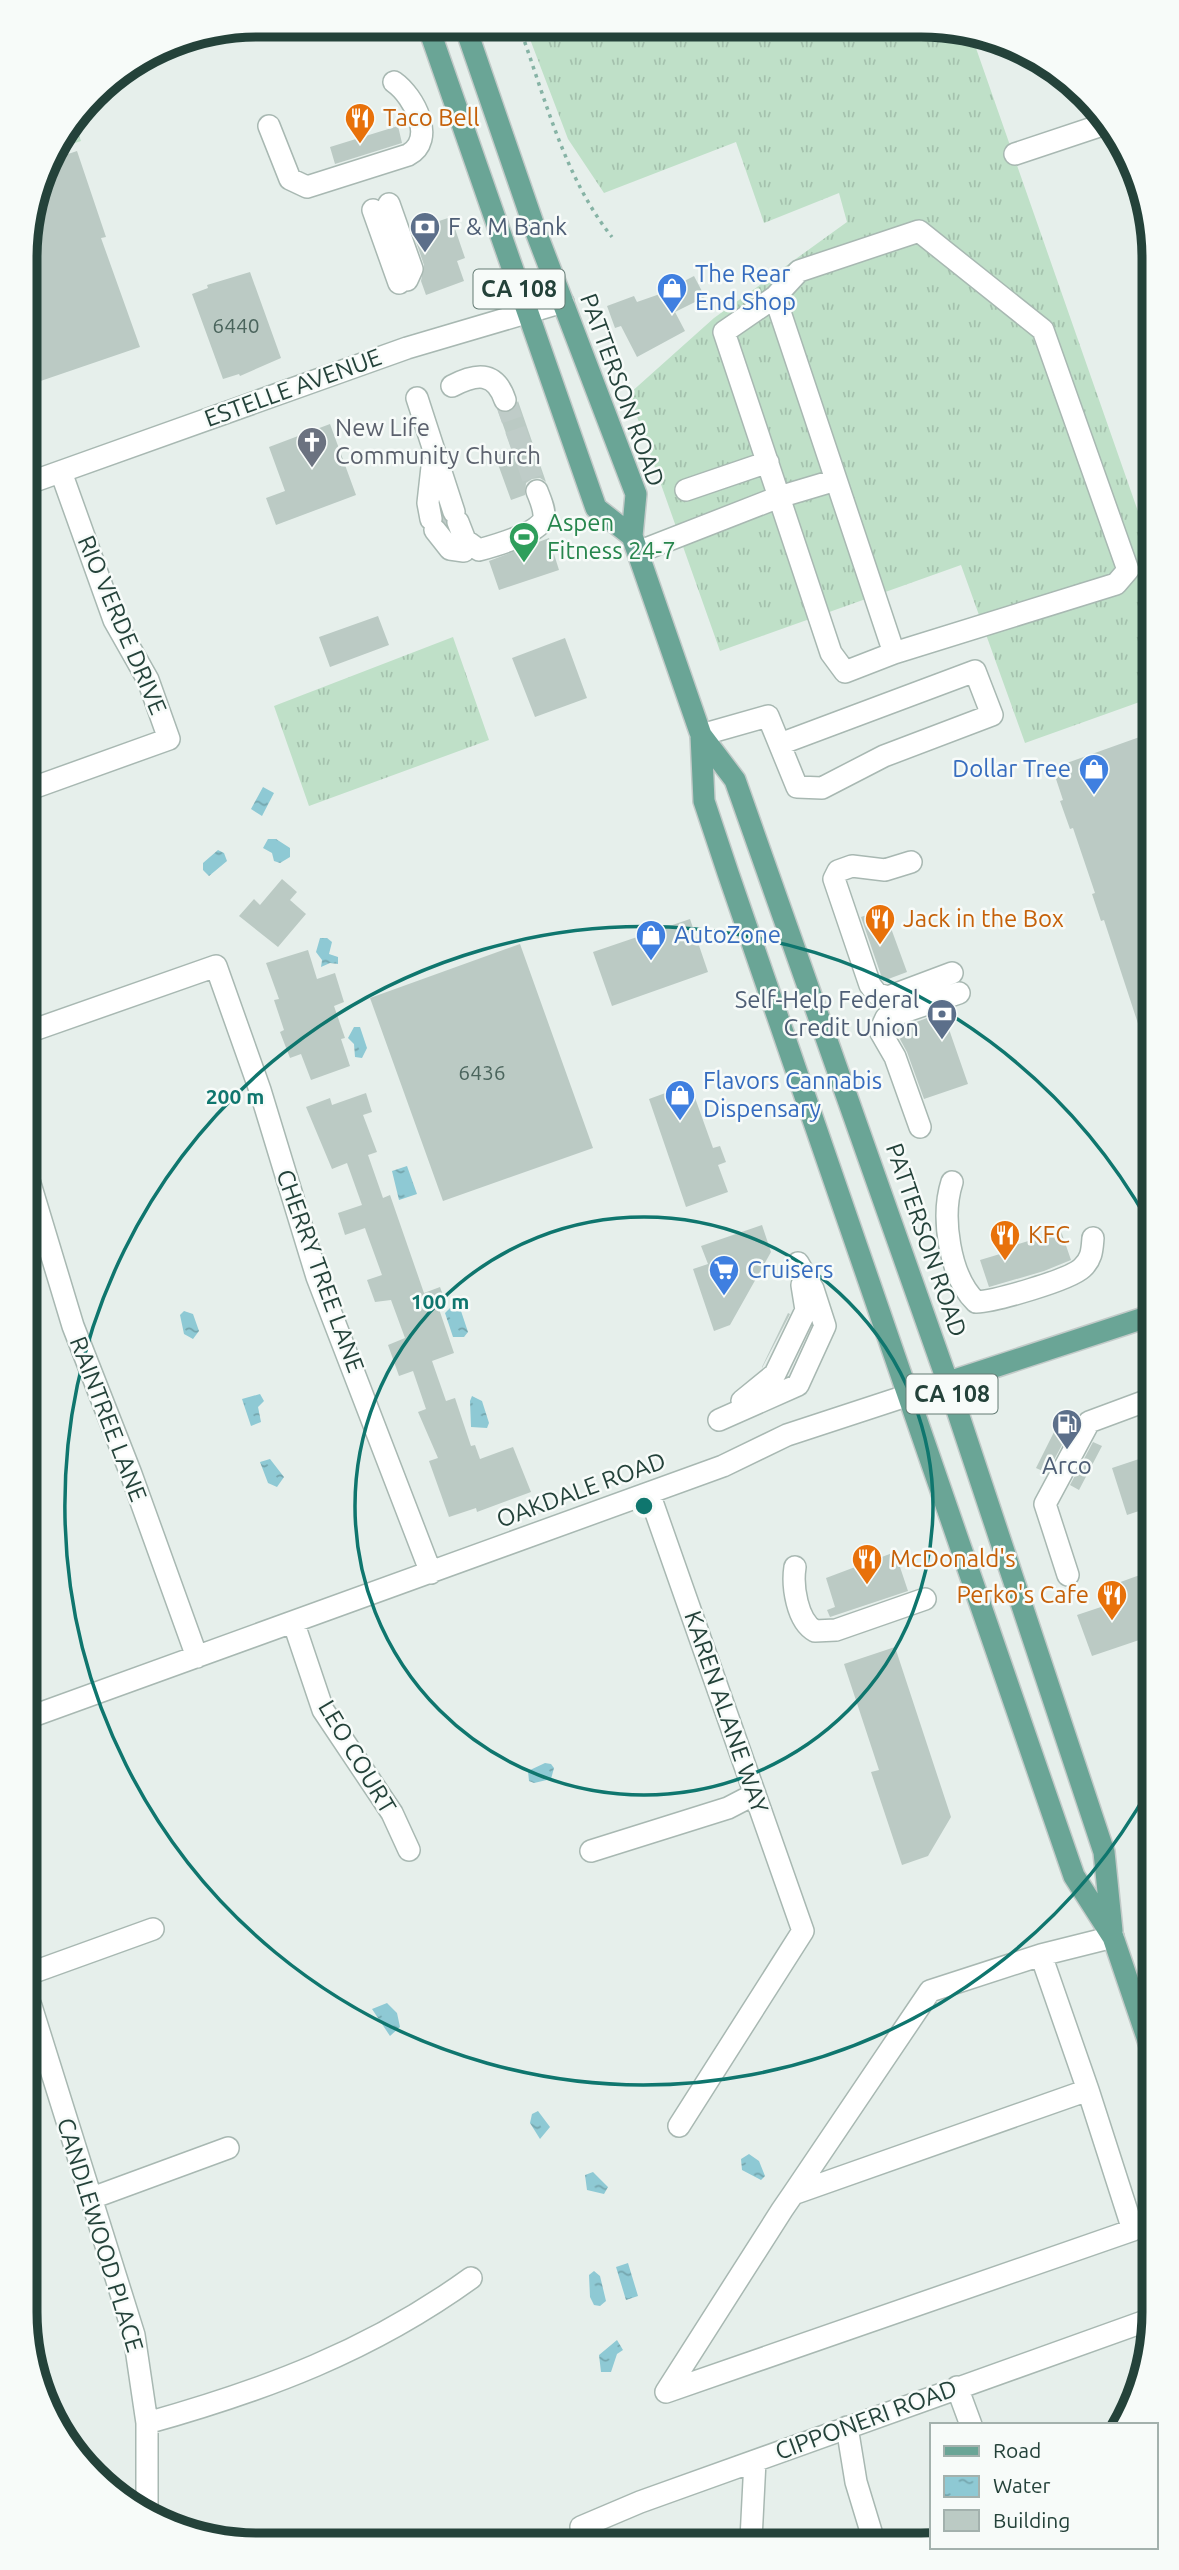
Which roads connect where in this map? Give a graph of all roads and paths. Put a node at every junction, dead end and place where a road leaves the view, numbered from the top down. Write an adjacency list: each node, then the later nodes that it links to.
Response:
1 (432, 37): 13 (main road, CA 108)
2 (469, 37): 12 (main road, PATTERSON ROAD / CA 108)
3 (523, 37): 9 (path)
4 (394, 82): 6 (street)
5 (1099, 126): 7 (street)
6 (269, 127)
7 (1015, 154)
8 (381, 207): 10 (street)
9 (612, 237)
10 (403, 282)
11 (775, 297): 17 (street); 20 (street); 25 (street)
12 (563, 302): 13 (street, ESTELLE AVENUE); 24 (main road, PATTERSON ROAD / CA 108)
13 (527, 311): 18 (street, ESTELLE AVENUE); 24 (main road, CA 108)
14 (452, 386): 16 (street)
15 (417, 398): 22 (street)
16 (505, 400)
17 (768, 462): 21 (street); 23 (street)
18 (61, 472): 19 (street, ESTELLE AVENUE); 28 (street, RIO VERDE DRIVE)
19 (37, 480)
20 (836, 480): 23 (street); 25 (street)
21 (685, 490)
22 (537, 491)
23 (779, 497): 24 (street); 25 (street)
24 (635, 544): 26 (main road, PATTERSON ROAD / CA 108)
25 (894, 653)
26 (701, 735): 27 (street); 36 (main road, PATTERSON ROAD / CA 108); 37 (main road, PATTERSON ROAD / CA 108)
27 (780, 744): 27 (street)
28 (37, 786)
29 (911, 862): 31 (street)
30 (37, 1029): 42 (street, CHERRY TREE LANE)
31 (920, 1127)
32 (952, 1182): 34 (street)
33 (37, 1207): 46 (street, RAINTREE LANE)
34 (1093, 1238)
35 (1142, 1319): 36 (main road, OAKDALE ROAD)
36 (948, 1383): 37 (main road, OAKDALE ROAD); 52 (main road, PATTERSON ROAD / CA 108)
37 (909, 1395): 40 (street, OAKDALE ROAD); 52 (main road, PATTERSON ROAD / CA 108)
38 (1142, 1402): 43 (street)
39 (719, 1420): 39 (street)
40 (649, 1493): 42 (street, OAKDALE ROAD); 48 (street, KAREN ALANE WAY)
41 (795, 1567): 44 (street)
42 (431, 1573): 45 (street, OAKDALE ROAD)
43 (1068, 1575)
44 (925, 1599)
45 (294, 1624): 46 (street, OAKDALE ROAD); 49 (street, LEO COURT)
46 (197, 1657): 47 (street, OAKDALE ROAD)
47 (37, 1714)
48 (755, 1794): 50 (street); 58 (street, KAREN ALANE WAY)
49 (409, 1850)
50 (591, 1851)
51 (153, 1929): 54 (street)
52 (1112, 1937): 53 (street); 55 (main road, PATTERSON ROAD / CA 108)
53 (1041, 1955): 57 (street); 60 (street)
54 (37, 1971)
55 (1142, 2023)
56 (37, 2025): 61 (street, CANDLEWOOD PLACE)
57 (1088, 2090): 60 (street); 60 (street)
58 (678, 2126)
59 (228, 2148): 61 (street)
60 (793, 2194)
61 (92, 2198): 65 (street, CANDLEWOOD PLACE)
62 (471, 2278): 65 (street)
63 (1142, 2322): 64 (street, CIPPONERI ROAD)
64 (957, 2387): 66 (street); 67 (street, CIPPONERI ROAD)
65 (147, 2423): 69 (street, CANDLEWOOD PLACE)
66 (970, 2423)
67 (847, 2427): 68 (street, CIPPONERI ROAD); 72 (street)
68 (755, 2461): 70 (street, CIPPONERI ROAD); 71 (street)
69 (147, 2504)
70 (594, 2529)
71 (751, 2533)
72 (871, 2533)

